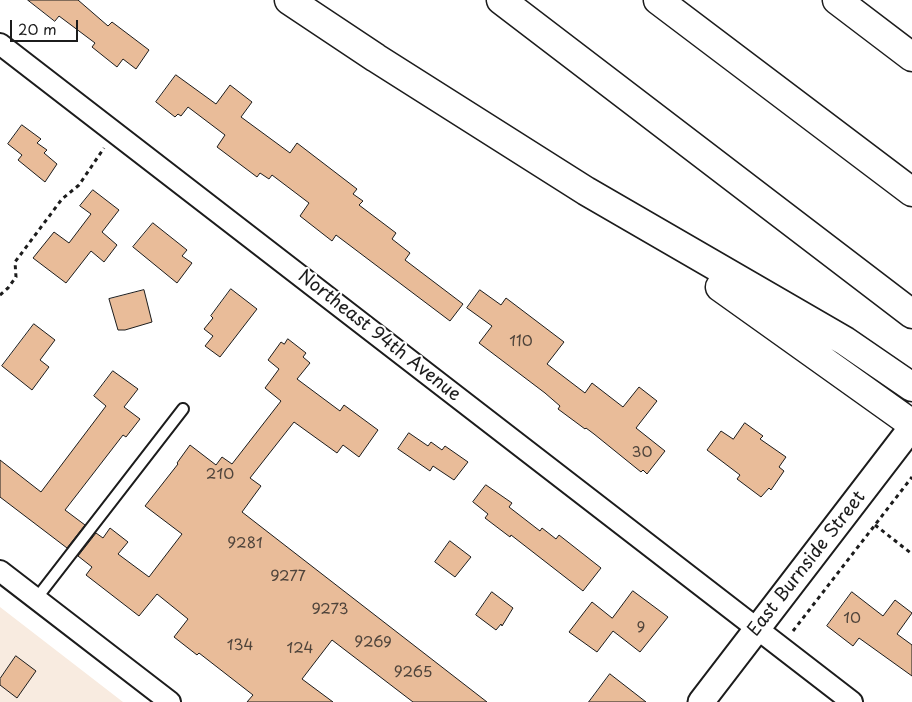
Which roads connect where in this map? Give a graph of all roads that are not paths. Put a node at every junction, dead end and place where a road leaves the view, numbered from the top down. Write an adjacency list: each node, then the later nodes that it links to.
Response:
1 (289, 0): 7 (highway)
2 (501, 0): 9 (highway)
3 (658, 0): 8 (highway)
4 (837, 0): 6 (highway)
5 (0, 44): 15 (street, Northeast 94th Avenue)
6 (912, 57)
7 (586, 190): 10 (highway); 12 (highway)
8 (912, 192)
9 (912, 314)
10 (912, 387)
11 (183, 408): 14 (lane)
12 (912, 426): 15 (street, East Burnside Street)
13 (0, 571): 14 (street)
14 (36, 599): 16 (street)
15 (758, 628): 17 (street, East Burnside Street); 18 (street, Northeast 94th Avenue)
16 (170, 702)
17 (701, 702)
18 (852, 702)

